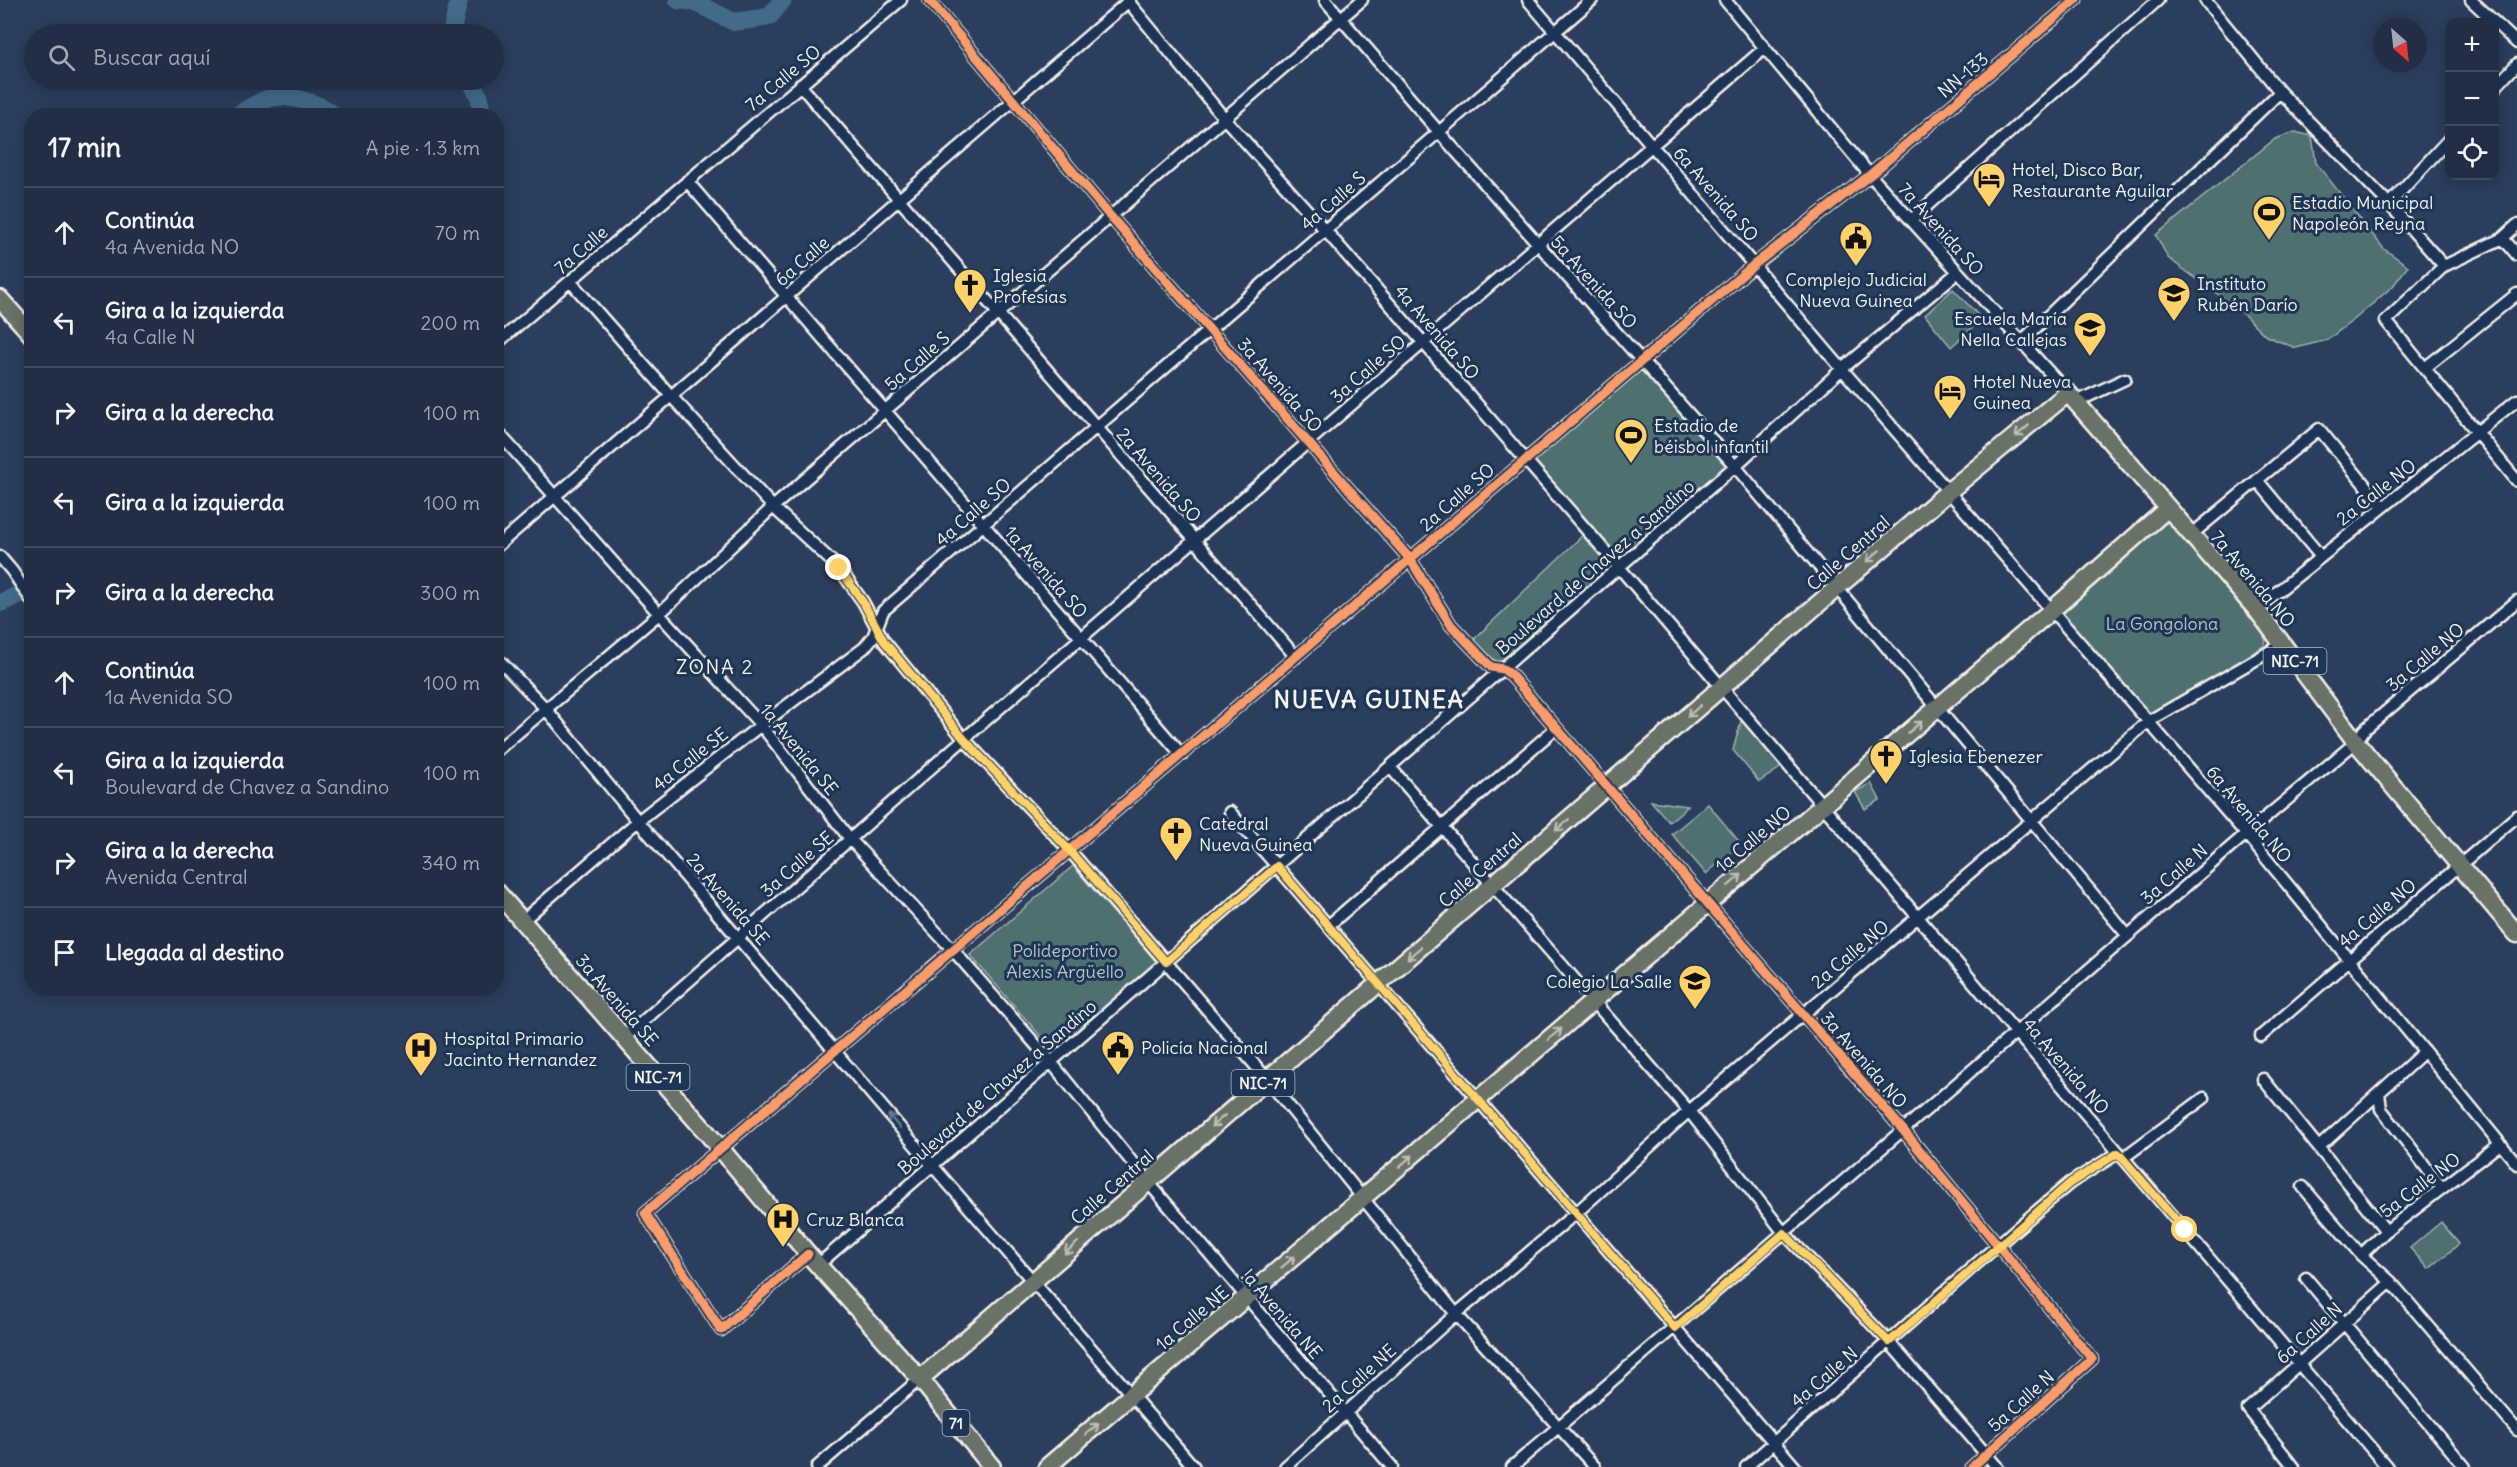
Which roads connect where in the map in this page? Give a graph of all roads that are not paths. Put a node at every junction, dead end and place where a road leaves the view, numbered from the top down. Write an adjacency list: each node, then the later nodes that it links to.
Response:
1 (901, 0): 19 (street, 7a Calle SO)
2 (929, 0): 21 (street, 3a Avenida SO)
3 (1325, 0): 13 (street, 5a Avenida SO)
4 (1362, 0): 13 (street, 5a Calle S)
5 (1528, 0): 14 (street, 6a Avenida SO)
6 (1592, 0): 14 (street, 4a Calle S)
7 (1725, 0): 16 (street, 7a Avenida SO)
8 (2076, 0): 26 (street, NN-133 / NN-133)
9 (2157, 0): 31 (street)
10 (2205, 0): 20 (street)
11 (2471, 0): 15 (street)
12 (1128, 1): 21 (street, 6a Calle); 22 (street, 4a Avenida SO)
13 (1340, 18): 22 (street, 5a Calle S); 23 (street, 5a Avenida SO)
14 (1555, 32): 23 (street, 4a Calle S); 25 (street, 6a Avenida SO)
15 (2517, 43)
16 (1766, 48): 25 (street, 3a Calle SO); 26 (street, 7a Avenida SO)
17 (2517, 64): 18 (street)
18 (2499, 84)
19 (800, 85): 27 (street, 7a Calle SO); 28 (street, 2a Avenida SO)
20 (2280, 93): 29 (street); 48 (street)
21 (1014, 100): 28 (street, 6a Calle); 30 (street, 3a Avenida SO)
22 (1224, 118): 30 (street, 5a Calle S); 33 (street, 4a Avenida SO)
23 (1439, 132): 33 (street, 4a Calle S); 35 (street, 5a Avenida SO)
24 (2445, 143): 29 (street)
25 (1652, 146): 35 (street, 3a Calle SO); 37 (street, 6a Avenida SO)
26 (1870, 175): 31 (street, 7a Avenida SO); 37 (street, 2a Calle SO)
27 (687, 181): 40 (street, 7a Calle); 42 (street, 1a Avenida SO)
28 (899, 199): 42 (street, 6a Calle); 44 (street, 2a Avenida SO)
29 (2389, 204): 38 (street)
30 (1110, 216): 44 (street, 5a Calle S); 46 (street, 3a Avenida SO)
31 (1911, 220): 39 (street, 7a Avenida SO)
32 (2517, 225): 34 (street)
33 (1325, 230): 46 (street, 4a Calle S); 49 (street, 4a Avenida SO)
34 (2503, 237): 36 (street); 38 (street)
35 (1539, 244): 49 (street, 3a Calle SO); 50 (street, 5a Avenida SO)
36 (2517, 255)
37 (1755, 264): 50 (street, 2a Calle SO); 52 (street, 6a Avenida SO)
38 (2444, 266): 51 (street)
39 (1958, 272): 48 (street, 7a Avenida SO); 52 (street, Boulevard de Chavez a Sandino)
40 (570, 281): 47 (street, 7a Calle); 54 (street)
41 (2517, 294): 51 (street)
42 (786, 296): 54 (street, 6a Calle); 57 (street, 1a Avenida SO)
43 (0, 298): 45 (highway)
44 (998, 313): 57 (street, 5a Calle S); 58 (street, 2a Avenida SO)
45 (24, 326)
46 (1210, 329): 58 (street, 4a Calle S); 61 (street, 3a Avenida SO)
47 (504, 337)
48 (2021, 342): 55 (street, 7a Avenida SO)
49 (1424, 343): 61 (street, 3a Calle SO); 62 (street, 4a Avenida SO)
50 (1642, 361): 62 (street, 2a Calle SO); 63 (street, 5a Avenida SO)
51 (2425, 368): 59 (street)
52 (1842, 369): 63 (street, Boulevard de Chavez a Sandino); 66 (street, 6a Avenida SO)
53 (2125, 378): 55 (street)
54 (670, 396): 67 (street, 6a Calle); 68 (street)
55 (2072, 398): 66 (highway, Calle Central / NIC-71, one-way to 66); 70 (highway, 7a Avenida NO / NIC-71)
56 (2517, 400): 59 (street, 2a Calle NO)
57 (885, 411): 68 (street, 5a Calle S); 71 (street, 1a Avenida SO)
58 (1096, 427): 71 (street, 4a Calle SO); 74 (street, 2a Avenida SO)
59 (2477, 432): 65 (street); 69 (street, 2a Calle NO)
60 (504, 439): 67 (street, 1a Avenida SE)
61 (1308, 443): 74 (street, 3a Calle SO); 77 (street, 3a Avenida SO)
62 (1526, 460): 77 (street, 2a Calle SO); 78 (street, 4a Avenida SO)
63 (1736, 466): 78 (street, Boulevard de Chavez a Sandino); 79 (street, 5a Avenida SO)
64 (2257, 480): 69 (street); 72 (street); 76 (street)
65 (2517, 481)
66 (1949, 491): 79 (highway, Calle Central / NIC-71, one-way to 79); 83 (street, 6a Avenida NO)
67 (556, 496): 73 (street, 6a Calle); 84 (street, 1a Avenida SE)
68 (773, 507): 84 (street, 5a Calle S); 85 (street)
69 (2383, 507): 76 (street, 2a Calle NO)
70 (2168, 508): 72 (highway, 7a Avenida NO / NIC-71); 83 (highway, 1a Calle NO)
71 (983, 525): 85 (street, 4a Calle SO); 86 (street, 1a Avenida SO)
72 (2191, 535): 82 (highway, 7a Avenida NO / NIC-71)
73 (504, 540)
74 (1194, 540): 86 (street, 3a Calle SO); 88 (street, 2a Avenida SO)
75 (0, 557): 80 (street)
76 (2320, 557): 82 (street, 2a Calle NO)
77 (1410, 559): 88 (street, 2a Calle SO); 90 (street, 3a Avenida SO)
78 (1619, 567): 90 (street, Boulevard de Chavez a Sandino); 91 (street, 4a Avenida SO)
79 (1837, 588): 91 (highway, Calle Central / NIC-71); 93 (street, 5a Avenida SO)
80 (24, 589)
81 (2517, 601): 98 (street, 3a Calle NO)
82 (2256, 609): 87 (highway, 7a Avenida NO / NIC-71)
83 (2052, 610): 93 (highway, 1a Calle NO); 94 (street, 6a Avenida NO)
84 (659, 614): 92 (street, 5a Calle S); 95 (street, 1a Avenida SE)
85 (877, 625): 95 (street, 4a Calle SE); 97 (street)
86 (1081, 638): 97 (street, 3a Calle SO); 100 (street, 1a Avenida SO)
87 (2283, 644): 94 (street, 2a Calle NO); 98 (highway, 7a Avenida NO / NIC-71)
88 (1296, 657): 100 (street, 2a Calle SO)
89 (504, 665): 92 (street, 2a Avenida SE)
90 (1503, 669): 96 (street, 3a Avenida SO); 101 (street, Boulevard de Chavez a Sandino)
91 (1720, 688): 102 (highway, Calle Central / NIC-71, one-way to 102); 103 (street, 4a Avenida NO)
92 (546, 709): 99 (street, 5a Calle S); 106 (street, 2a Avenida SE)
93 (1936, 709): 103 (highway, 1a Calle NO, one-way to 93); 107 (street, 5a Avenida SO)
94 (2149, 721): 107 (street, 2a Calle NO); 109 (street, 6a Avenida NO)
95 (761, 725): 106 (street, 4a Calle SE); 110 (street, 1a Avenida SE)
96 (1556, 728): 102 (street, 3a Avenida SO); 108 (street)
97 (964, 739): 110 (street, 3a Calle SE); 111 (street)
98 (2356, 742): 109 (street, 3a Calle N); 112 (highway, 7a Avenida NO / NIC-71)
99 (504, 744)
100 (1182, 755): 111 (street, 2a Calle SO)
101 (1390, 766): 108 (street); 113 (street, Boulevard de Chavez a Sandino)
102 (1606, 787): 114 (highway, Calle Central / NIC-71, one-way to 114); 116 (street, 3a Avenida NO)
103 (1822, 807): 116 (highway, 1a Calle NO, one-way to 103); 117 (street, 4a Avenida NO)
104 (1230, 812): 113 (street)
105 (2517, 816): 112 (street, 4a Calle NO)
106 (638, 821): 118 (street, 4a Calle SE); 121 (street, 2a Avenida SE)
107 (2032, 821): 117 (street, 2a Calle NO); 122 (street, 5a Avenida SO)
108 (1443, 826): 114 (street); 119 (street)
109 (2246, 834): 122 (street, 3a Calle N); 124 (street, 6a Avenida NO)
110 (850, 839): 121 (street, 3a Calle SE); 123 (street, 1a Avenida SE)
111 (1070, 851): 123 (street, 2a Calle SO); 125 (street)
112 (2459, 865): 120 (highway, 7a Avenida NO / NIC-71); 124 (street, 4a Calle NO)
113 (1277, 866): 119 (street); 125 (street, Boulevard de Chavez a Sandino)
114 (1493, 885): 126 (highway, Calle Central / NIC-71, one-way to 126); 127 (street)
115 (504, 900): 118 (highway, 3a Avenida SE / NIC-71)
116 (1707, 904): 127 (highway, 1a Calle NO); 128 (street, 3a Avenida NO)
117 (1918, 919): 128 (street, 2a Calle NO); 129 (street, 4a Avenida NO)
118 (522, 921): 131 (highway, 3a Avenida SE / NIC-71)
119 (1329, 926): 126 (street)
120 (2517, 934)
121 (739, 936): 131 (street, 3a Calle SE); 132 (street, 2a Avenida SE)
122 (2128, 936): 129 (street, 3a Calle N)
123 (953, 950): 132 (street, 2a Calle SO); 134 (street, 1a Avenida SE)
124 (2348, 960): 130 (street, 4a Calle NO); 133 (street, 6a Avenida NO)
125 (1166, 962): 134 (street, Boulevard de Chavez a Sandino); 135 (street)
126 (1378, 983): 135 (highway, Calle Central / NIC-71); 139 (street)
127 (1594, 1001): 139 (highway, 1a Calle NO, one-way to 127); 140 (street)
128 (1803, 1015): 140 (street, 2a Calle NO); 141 (street, 3a Avenida NO)
129 (2016, 1033): 141 (street, 3a Calle N); 145 (street, 4a Avenida NO)
130 (2261, 1036)
131 (624, 1038): 144 (highway, 3a Avenida SE / NIC-71)
132 (835, 1052): 144 (street, 2a Calle SO); 147 (street, 2a Avenida SE, one-way to 132)
133 (2424, 1052): 137 (street); 142 (street, 6a Avenida NO)
134 (1050, 1062): 147 (street, Boulevard de Chavez a Sandino); 148 (street, !a Avenida NE)
135 (1267, 1079): 148 (highway, Calle Central / NIC-71, one-way to 148); 151 (street)
136 (2263, 1079): 143 (street)
137 (2379, 1093): 143 (street); 150 (street)
138 (2204, 1098): 145 (street, 4a Calle N)
139 (1478, 1099): 151 (highway, 1a Calle NO, one-way to 139); 152 (street)
140 (1689, 1111): 152 (street, 2a Calle NO); 154 (street)
141 (1903, 1130): 154 (street, 3a Calle N); 155 (street, 3a Avenida NO)
142 (2500, 1144): 146 (street, 6a Avenida NO); 150 (street, 5a Calle NO)
143 (2319, 1147): 153 (street)
144 (721, 1149): 157 (highway, 3a Avenida SE / NIC-71); 157 (street, Boulevard de Chavez a Sandino)
145 (2121, 1156): 155 (street, 4a Calle N); 167 (street, 4a Avenida NO)
146 (2517, 1164)
147 (932, 1166): 157 (street, Boulevard de Chavez a Sandino); 159 (street, 2a Avenida SE)
148 (1148, 1182): 159 (highway, Calle Central / NIC-71, one-way to 159); 161 (street, !a Avenida NE)
149 (2303, 1187): 156 (street)
150 (2442, 1188): 153 (street, 5a Calle NO)
151 (1362, 1199): 161 (highway, 1a Calle NE, one-way to 151); 162 (street)
152 (1576, 1213): 162 (street, 2a Calle NO); 164 (street)
153 (2386, 1231): 156 (street, 5a Calle NO)
154 (1784, 1233): 164 (street, 3a Calle N); 165 (street)
155 (1998, 1245): 165 (street, 4a Calle N); 166 (street, 3a Avenida NO)
156 (2361, 1255): 160 (street)
157 (813, 1259): 168 (highway, 3a Avenida SE / NIC-71)
158 (2306, 1278): 163 (street)
159 (1034, 1280): 168 (highway, Calle Central / NIC-71); 169 (street, 2a Avenida SE)
160 (2391, 1282): 163 (street, 6a Calle N); 172 (street)
161 (1247, 1297): 169 (highway, 1a Calle NE); 170 (street, !a Avenida NE)
162 (1456, 1314): 170 (street, 2a Calle NE); 171 (street)
163 (2345, 1323): 167 (street, 6a Calle N); 189 (street)
164 (1675, 1328): 171 (street, 3a Calle N); 173 (street)
165 (1889, 1342): 173 (street, 4a Calle N); 174 (street)
166 (2092, 1359): 174 (street, 5a Calle N)
167 (2299, 1364): 175 (street, 4a Avenida NO); 188 (street, 6a Calle N)
168 (920, 1379): 176 (street); 177 (highway, 71)
169 (1132, 1395): 178 (highway, 1a Calle NE, one-way to 169); 179 (street, 2a Avenida SE)
170 (1345, 1412): 180 (street, 2a Calle NE); 181 (street, !a Avenida NE)
171 (1558, 1428): 182 (street, 3a Calle N); 183 (street)
172 (2517, 1430)
173 (1774, 1442): 184 (street, 4a Calle N); 185 (street)
174 (1987, 1455): 186 (street, 5a Calle N); 187 (street)
175 (2387, 1466)
176 (817, 1467)
177 (992, 1467)
178 (1047, 1467)
179 (1194, 1467)
180 (1285, 1467)
181 (1392, 1467)
182 (1512, 1467)
183 (1595, 1467)
184 (1746, 1467)
185 (1795, 1467)
186 (1972, 1467)
187 (1997, 1467)
188 (2294, 1467)
189 (2465, 1467)

